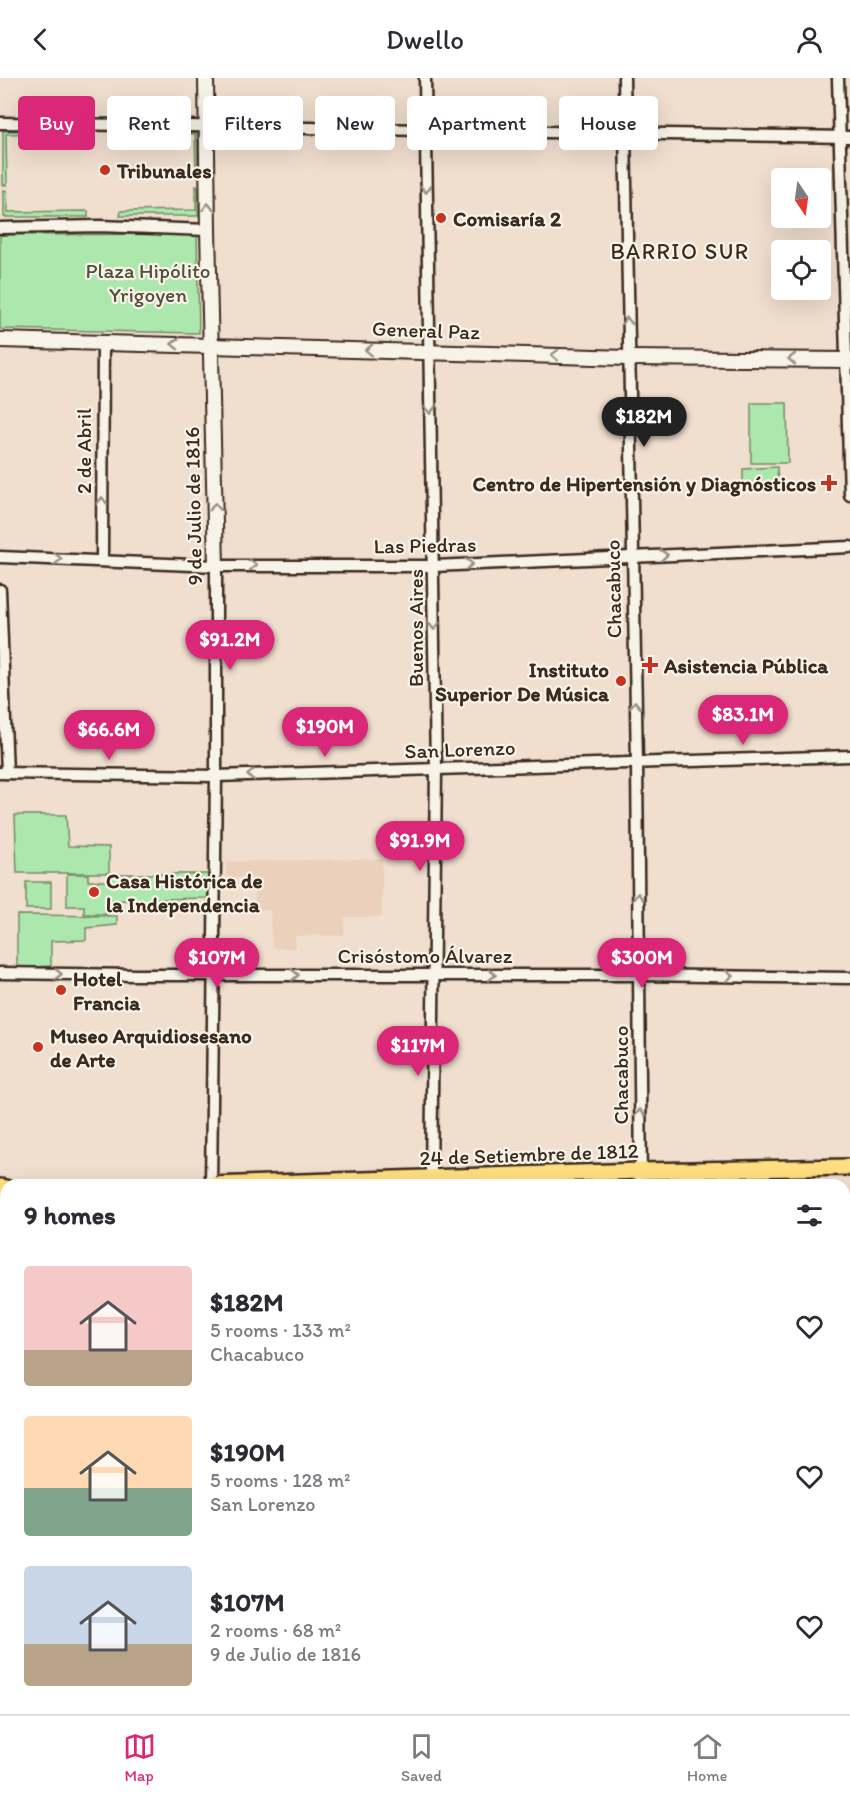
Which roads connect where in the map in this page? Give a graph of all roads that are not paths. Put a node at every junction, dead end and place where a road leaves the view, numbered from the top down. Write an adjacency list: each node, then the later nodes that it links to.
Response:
1 (206, 78): 5 (street, 9 de Julio de 1816)
2 (425, 78): 6 (street, Buenos Aires)
3 (624, 78): 7 (street, Chacabuco)
4 (838, 78): 13 (street)
5 (206, 96)
6 (425, 96)
7 (624, 96)
8 (0, 123): 9 (street)
9 (203, 127)
10 (303, 128): 11 (street)
11 (407, 130)
12 (658, 134): 13 (street)
13 (845, 137): 24 (street)
14 (207, 150): 18 (street, 9 de Julio de 1816, one-way to 14)
15 (426, 150): 22 (street, Buenos Aires, one-way to 22)
16 (624, 150): 23 (street, Chacabuco, one-way to 16)
17 (0, 228): 18 (street)
18 (208, 230): 21 (street, 9 de Julio de 1816)
19 (0, 340): 20 (street, General Paz)
20 (103, 342): 21 (street, General Paz, one-way to 20); 29 (street, 2 de Abril, one-way to 20)
21 (210, 344): 22 (street, General Paz, one-way to 21); 30 (street, 9 de Julio de 1816, one-way to 21)
22 (428, 351): 23 (street, General Paz, one-way to 22); 31 (street, Buenos Aires, one-way to 31)
23 (628, 358): 24 (street, General Paz, one-way to 23); 28 (street, Chacabuco)
24 (848, 360): 25 (street)
25 (850, 495)
26 (850, 547): 28 (street, Las Piedras, one-way to 26)
27 (0, 557): 29 (street, Las Piedras, one-way to 29)
28 (632, 557): 31 (street, Las Piedras, one-way to 28); 34 (street, Chacabuco, one-way to 28)
29 (102, 560): 30 (street, Las Piedras)
30 (216, 566): 31 (street, Las Piedras, one-way to 31); 37 (street, 9 de Julio de 1816)
31 (434, 566): 35 (street, Buenos Aires, one-way to 35)
32 (0, 590): 36 (street)
33 (850, 756): 34 (street, San Lorenzo)
34 (637, 763): 35 (street, San Lorenzo); 41 (street, Chacabuco, one-way to 34)
35 (436, 769): 37 (street, San Lorenzo, one-way to 37); 40 (street, Buenos Aires)
36 (3, 773): 37 (street, San Lorenzo)
37 (216, 776): 39 (street, 9 de Julio de 1816)
38 (0, 973): 39 (street, Crisóstomo Álvarez, one-way to 39)
39 (213, 975): 40 (street, Crisóstomo Álvarez, one-way to 40); 45 (street, 9 de Julio de 1816)
40 (434, 975): 41 (street, Crisóstomo Álvarez, one-way to 41); 46 (street, Buenos Aires)
41 (639, 975): 42 (street, Crisóstomo Álvarez, one-way to 42); 44 (street, Chacabuco, one-way to 41)
42 (850, 978)
43 (850, 1167): 44 (main road, 24 de Setiembre de 1812)
44 (641, 1178): 46 (main road, 24 de Setiembre de 1812)
45 (210, 1179)
46 (431, 1179)

